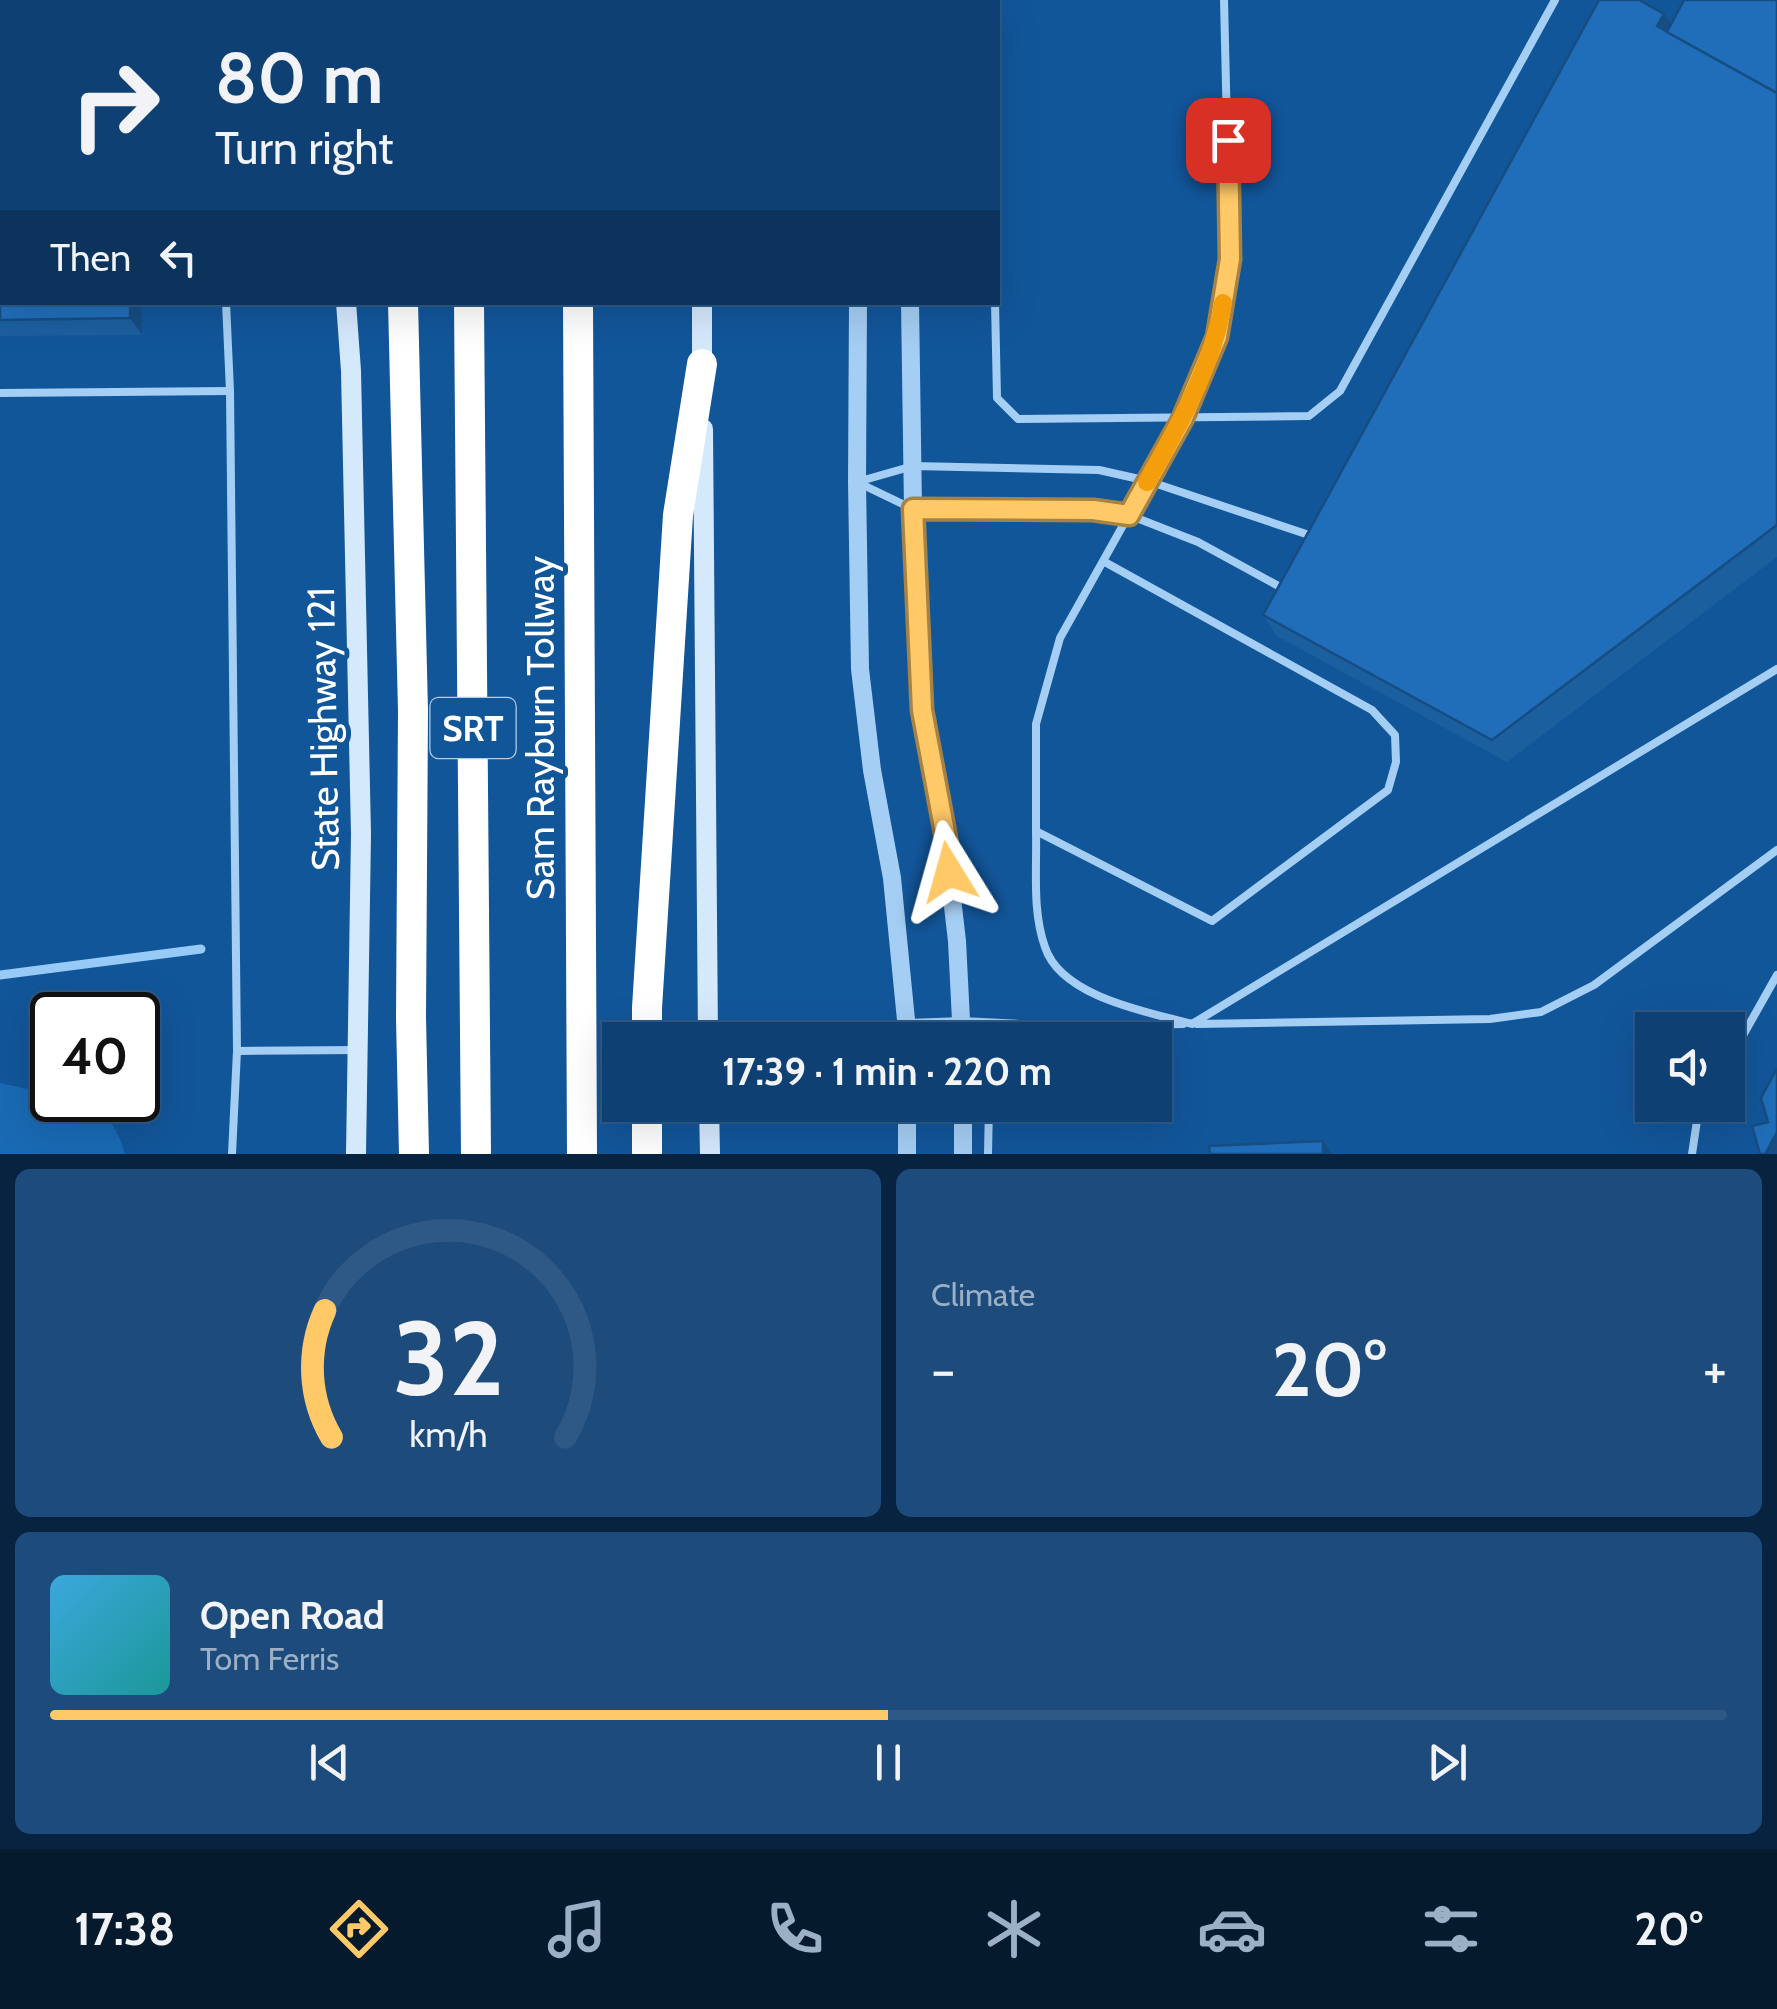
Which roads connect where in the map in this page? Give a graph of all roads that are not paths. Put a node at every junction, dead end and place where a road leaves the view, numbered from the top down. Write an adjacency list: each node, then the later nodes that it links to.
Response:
1 (1224, 0): 17 (lane)
2 (1555, 0): 17 (lane)
3 (226, 305): 15 (lane)
4 (346, 305): 14 (main road, State Highway 121)
5 (354, 305): 14 (main road)
6 (403, 305): 47 (highway)
7 (469, 305): 48 (highway, Sam Rayburn Tollway / SRT)
8 (578, 305): 49 (highway, Sam Rayburn Tollway)
9 (702, 305): 13 (main road)
10 (858, 305): 20 (street)
11 (910, 305): 18 (street)
12 (995, 305): 17 (lane)
13 (702, 364): 30 (highway); 31 (main road)
14 (350, 371): 37 (main road, State Highway 121)
15 (230, 391): 16 (lane); 38 (lane)
16 (0, 393)
17 (1183, 418): 19 (lane)
18 (914, 466): 19 (lane); 20 (lane); 21 (street)
19 (1148, 481): 22 (lane); 23 (lane)
20 (857, 482): 21 (lane); 32 (street)
21 (913, 509): 22 (lane); 33 (street)
22 (1129, 515): 24 (lane); 25 (lane)
23 (1329, 541)
24 (1102, 561): 27 (lane); 27 (lane)
25 (1299, 597)
26 (1777, 669): 35 (lane)
27 (1036, 831): 35 (lane)
28 (1777, 850): 35 (lane)
29 (1777, 975): 36 (lane)
30 (647, 1022)
31 (708, 1022)
32 (907, 1022)
33 (962, 1022)
34 (1172, 1024): 35 (lane)
35 (1192, 1024)
36 (1745, 1032)
37 (358, 1050): 38 (lane); 46 (main road, State Highway 121)
38 (237, 1051): 45 (lane)
39 (647, 1122): 50 (highway)
40 (709, 1122): 51 (main road)
41 (907, 1122): 52 (street)
42 (963, 1122): 53 (street)
43 (989, 1122): 54 (lane)
44 (1697, 1122): 55 (lane)
45 (232, 1154)
46 (356, 1154)
47 (414, 1154)
48 (476, 1154)
49 (582, 1154)
50 (648, 1154)
51 (710, 1154)
52 (907, 1154)
53 (964, 1154)
54 (988, 1154)
55 (1692, 1154)

